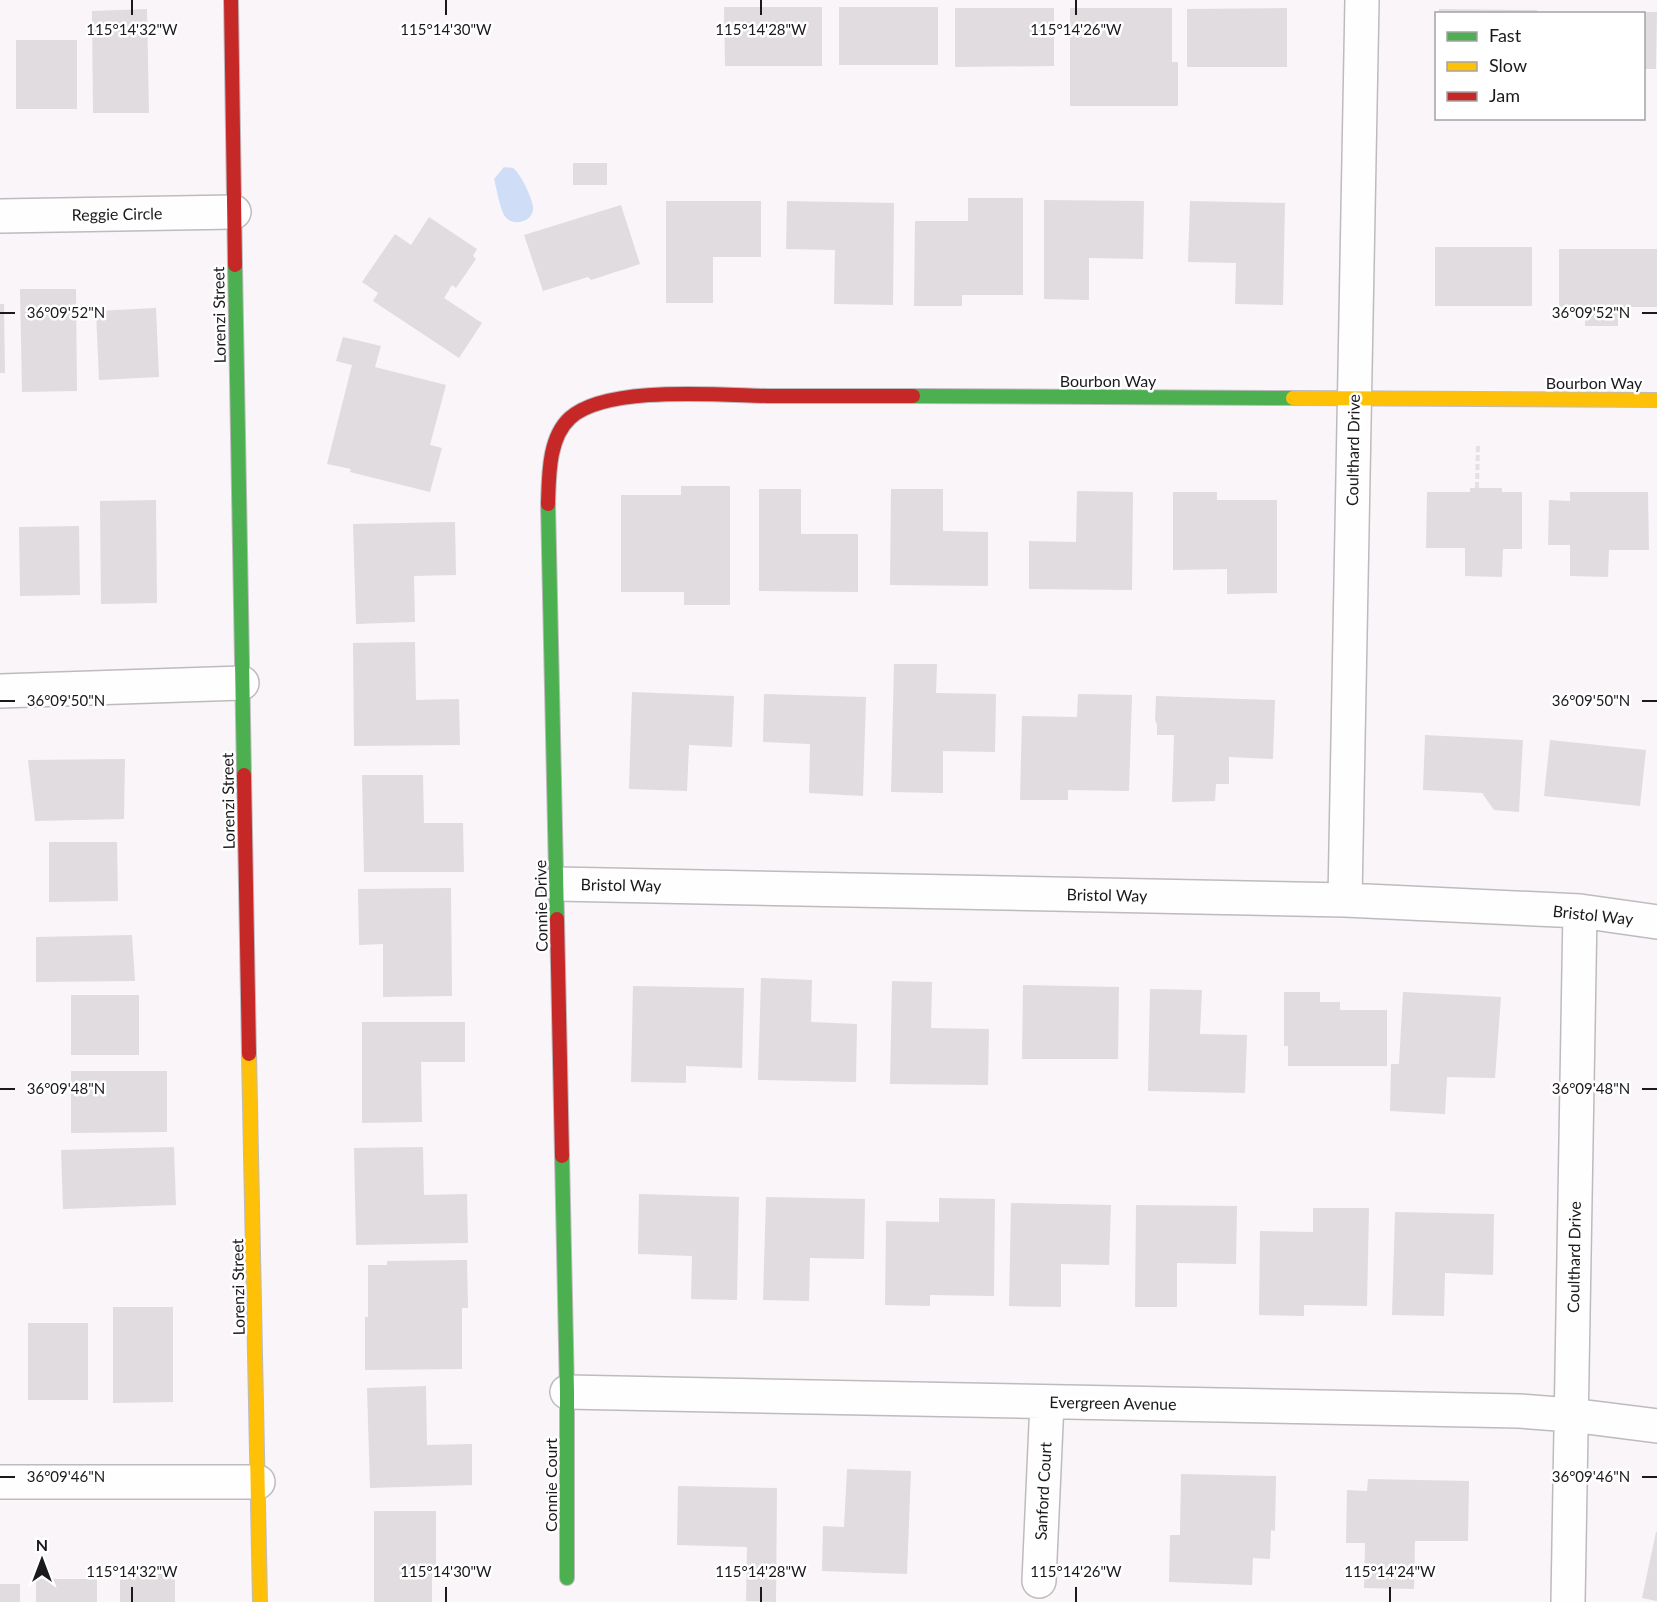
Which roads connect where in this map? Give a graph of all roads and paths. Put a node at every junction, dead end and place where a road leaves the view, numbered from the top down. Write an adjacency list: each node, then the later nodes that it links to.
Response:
1 (231, 0): 3 (street, Lorenzi Street)
2 (1362, 0): 5 (street, Coulthard Drive)
3 (234, 212): 4 (street, Reggie Circle); 10 (street, Lorenzi Street)
4 (0, 216)
5 (1354, 398): 6 (street, Bourbon Way); 7 (street, Bourbon Way); 13 (street, Coulthard Drive)
6 (1657, 400)
7 (565, 423): 12 (street, Connie Drive)
8 (1478, 443): 9 (path)
9 (1477, 488)
10 (242, 683): 11 (street); 21 (street, Lorenzi Street)
11 (0, 691)
12 (557, 884): 13 (street, Bristol Way); 16 (street, Connie Drive)
13 (1345, 900): 14 (street, Bristol Way)
14 (1580, 911): 15 (street, Bristol Way); 18 (street, Coulthard Drive)
15 (1657, 922)
16 (567, 1392): 17 (street, Evergreen Avenue); 22 (street, Connie Court)
17 (1047, 1402): 18 (street, Evergreen Avenue); 23 (street, Sanford Court)
18 (1571, 1415): 19 (street, Evergreen Avenue); 25 (street, Coulthard Drive)
19 (1657, 1426)
20 (0, 1482): 21 (street)
21 (258, 1482): 24 (street, Lorenzi Street)
22 (567, 1578)
23 (1038, 1581)
24 (260, 1602)
25 (1568, 1602)

